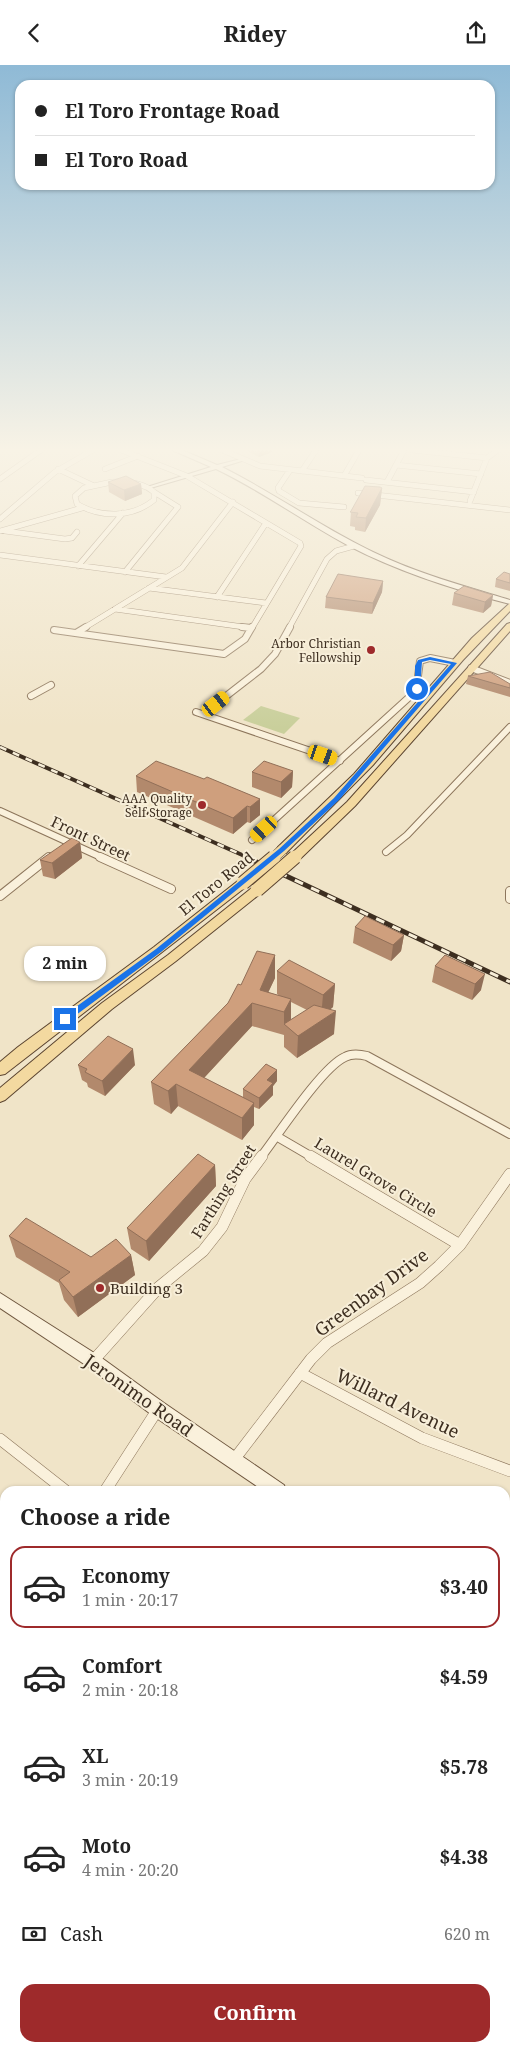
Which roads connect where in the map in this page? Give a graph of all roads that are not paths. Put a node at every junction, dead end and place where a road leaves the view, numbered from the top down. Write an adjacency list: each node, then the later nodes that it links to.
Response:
1 (99, 543): 9 (street)
2 (149, 543): 10 (street)
3 (202, 543): 11 (street)
4 (253, 543): 13 (street)
5 (300, 543): 14 (street)
6 (348, 543): 7 (main road)
7 (354, 546): 15 (main road); 28 (street)
8 (0, 555): 9 (street)
9 (78, 566): 10 (street)
10 (125, 572): 11 (street)
11 (166, 577): 12 (street)
12 (149, 588): 13 (street); 16 (street)
13 (217, 597): 14 (street)
14 (266, 603): 18 (street)
15 (510, 604): 22 (main road, El Toro Road)
16 (115, 609): 18 (street); 20 (street)
17 (510, 625): 23 (main road, El Toro Road)
18 (251, 628): 21 (street)
19 (54, 630): 20 (street)
20 (76, 633): 21 (street)
21 (224, 654)
22 (455, 663): 23 (main road); 28 (street); 39 (main road, El Toro Road, bridge)
23 (471, 668): 24 (street); 40 (main road, El Toro Road, bridge)
24 (510, 683)
25 (51, 685): 26 (street)
26 (31, 696)
27 (510, 727): 33 (street)
28 (340, 761): 30 (street)
29 (0, 811): 31 (street, Front Street)
30 (252, 840)
31 (68, 842): 32 (street); 35 (street, Front Street)
32 (61, 848)
33 (386, 852)
34 (54, 853): 37 (street)
35 (171, 889)
36 (510, 891): 38 (street)
37 (0, 896)
38 (510, 899)
39 (0, 1070)
40 (0, 1096)
41 (510, 1134): 42 (street, Farthing Street)
42 (276, 1136): 44 (street, Laurel Grove Circle); 46 (street, Farthing Street)
43 (510, 1174): 44 (street, Greenbay Drive)
44 (460, 1245): 47 (street, Greenbay Drive)
45 (0, 1300): 46 (main road, Jeronimo Road)
46 (93, 1361): 48 (main road, Jeronimo Road)
47 (300, 1373): 50 (street, Greenbay Drive); 51 (street, Willard Avenue)
48 (158, 1409): 50 (main road, Jeronimo Road); 53 (street)
49 (0, 1439): 52 (street)
50 (233, 1461): 54 (main road, Jeronimo Road)
51 (510, 1471)
52 (60, 1486)
53 (108, 1486)
54 (270, 1486)

